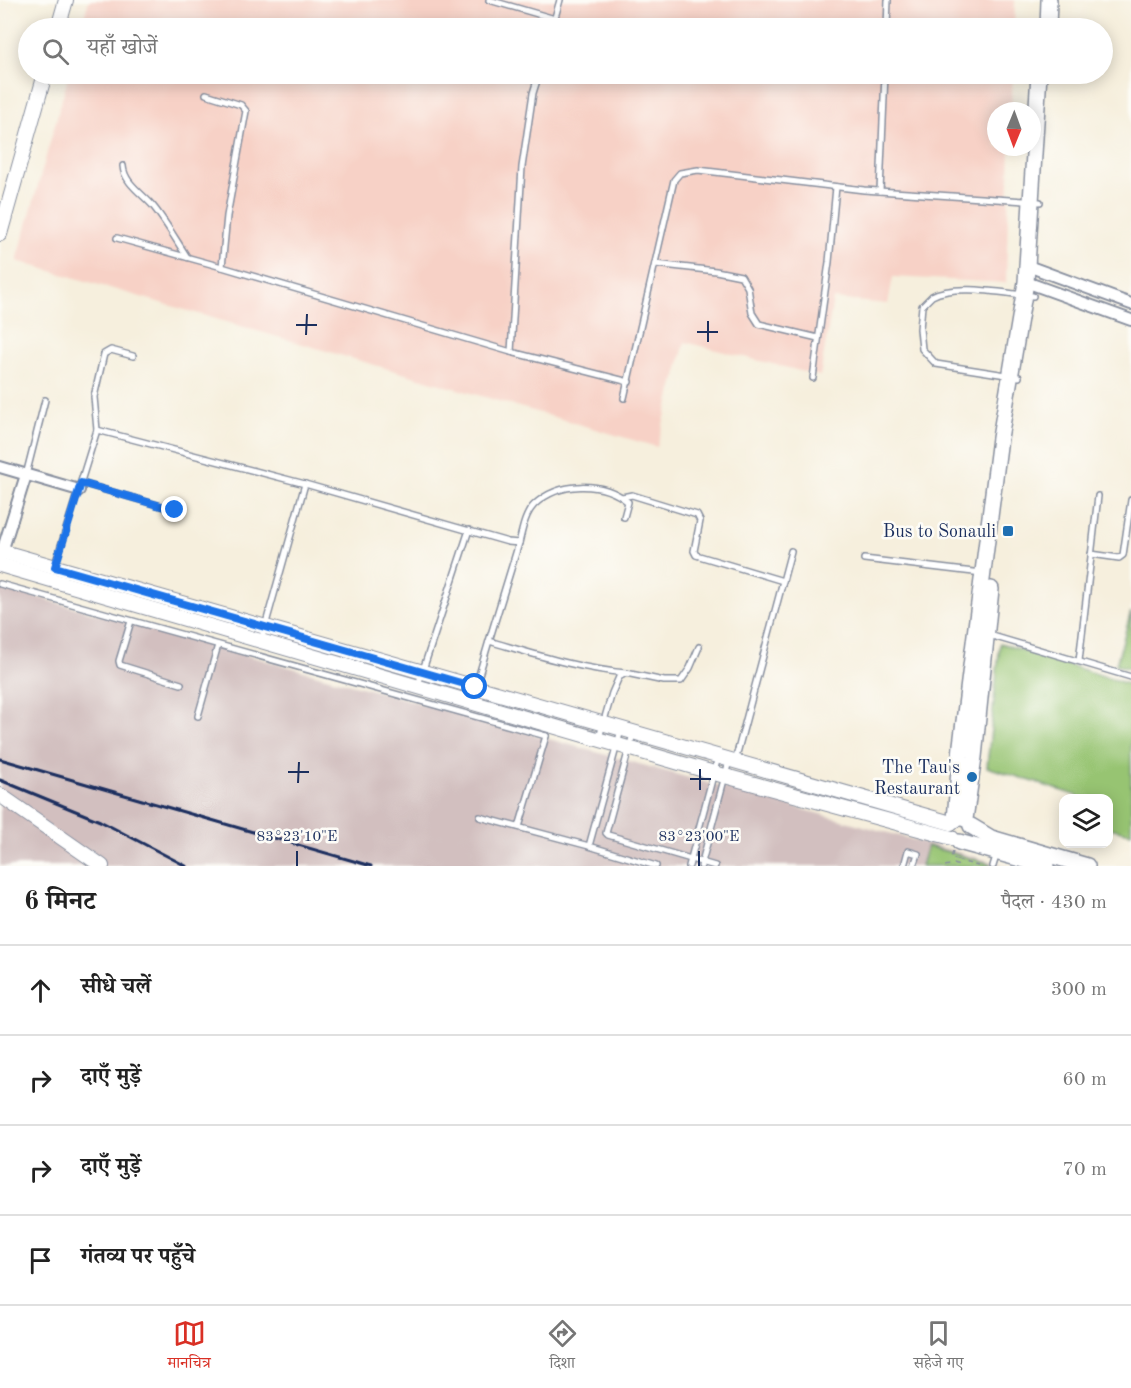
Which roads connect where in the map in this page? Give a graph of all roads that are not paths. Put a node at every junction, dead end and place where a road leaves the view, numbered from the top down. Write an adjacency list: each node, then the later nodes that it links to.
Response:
1 (66, 0): 7 (street)
2 (489, 0): 8 (lane)
3 (561, 0): 9 (lane)
4 (888, 0): 10 (lane)
5 (1040, 0): 11 (main road)
6 (1049, 0): 12 (main road)
7 (61, 18)
8 (552, 18)
9 (555, 18)
10 (887, 18)
11 (1040, 18)
12 (1048, 18)
13 (42, 84): 23 (street)
14 (536, 84): 34 (lane)
15 (885, 84): 21 (lane)
16 (1039, 84): 22 (main road)
17 (1046, 84): 22 (main road)
18 (206, 94): 28 (lane)
19 (123, 166): 26 (lane)
20 (836, 187): 21 (lane); 27 (lane); 33 (lane)
21 (880, 191): 22 (lane)
22 (1036, 202): 29 (main road)
23 (2, 217): 24 (street)
24 (0, 234)
25 (117, 238): 26 (lane)
26 (187, 257): 28 (lane)
27 (655, 264): 33 (lane); 38 (lane)
28 (222, 267): 34 (lane)
29 (1032, 267): 30 (main road); 31 (street)
30 (1030, 289): 32 (street); 36 (main road); 36 (lane)
31 (1131, 304)
32 (1131, 320)
33 (818, 338): 37 (lane)
34 (511, 352): 38 (lane)
35 (133, 356): 41 (lane)
36 (1014, 376): 57 (main road); 65 (main road)
37 (813, 378)
38 (629, 382): 39 (lane)
39 (624, 398)
40 (45, 400): 43 (lane)
41 (97, 430): 44 (lane); 45 (lane)
42 (0, 467): 43 (street)
43 (26, 475): 45 (street); 55 (street)
44 (305, 484): 51 (lane); 64 (lane)
45 (80, 486): 49 (lane); 58 (lane)
46 (1098, 496): 54 (lane)
47 (622, 497): 50 (lane); 52 (lane); 59 (lane)
48 (1131, 500): 54 (lane)
49 (175, 510)
50 (624, 517)
51 (469, 531): 52 (lane); 71 (lane)
52 (519, 543): 66 (lane)
53 (791, 551): 59 (lane)
54 (1091, 554): 70 (lane)
55 (1, 557): 58 (street)
56 (864, 559): 57 (lane)
57 (983, 573): 65 (main road)
58 (53, 574): 61 (street); 62 (street)
59 (783, 581): 84 (lane)
60 (0, 584): 63 (lane)
61 (135, 590): 62 (street); 64 (street)
62 (131, 604): 67 (street)
63 (132, 621): 68 (lane); 74 (lane)
64 (265, 627): 67 (lane); 71 (street)
65 (981, 633): 70 (lane); 89 (main road)
66 (489, 641): 72 (lane); 76 (lane)
67 (261, 642): 75 (street)
68 (218, 645): 78 (lane); 80 (lane)
69 (699, 647): 72 (lane)
70 (1079, 661): 73 (lane)
71 (422, 671): 75 (lane); 76 (street)
72 (626, 673): 79 (lane)
73 (1131, 677)
74 (181, 684)
75 (417, 687): 77 (street)
76 (475, 687): 77 (lane); 79 (street)
77 (470, 702): 80 (street)
78 (198, 716)
79 (603, 724): 81 (street); 82 (lane)
80 (548, 731): 82 (street); 88 (lane)
81 (627, 732): 83 (lane); 83 (lane); 84 (street)
82 (599, 740): 83 (street)
83 (623, 747): 85 (street); 90 (lane); 91 (lane)
84 (727, 760): 85 (lane); 85 (lane); 89 (street)
85 (719, 775): 89 (street); 91 (lane); 93 (lane)
86 (0, 795): 94 (street)
87 (480, 817): 88 (lane)
88 (519, 827): 90 (lane)
89 (959, 828): 92 (main road); 101 (main road)
90 (589, 846): 95 (lane)
91 (691, 859): 93 (lane); 96 (lane)
92 (1000, 860): 100 (main road)
93 (702, 864): 97 (lane)
94 (102, 866)
95 (656, 866)
96 (689, 866)
97 (715, 866)
98 (904, 866): 99 (lane)
99 (914, 866)
100 (1046, 866)
101 (1087, 866)

